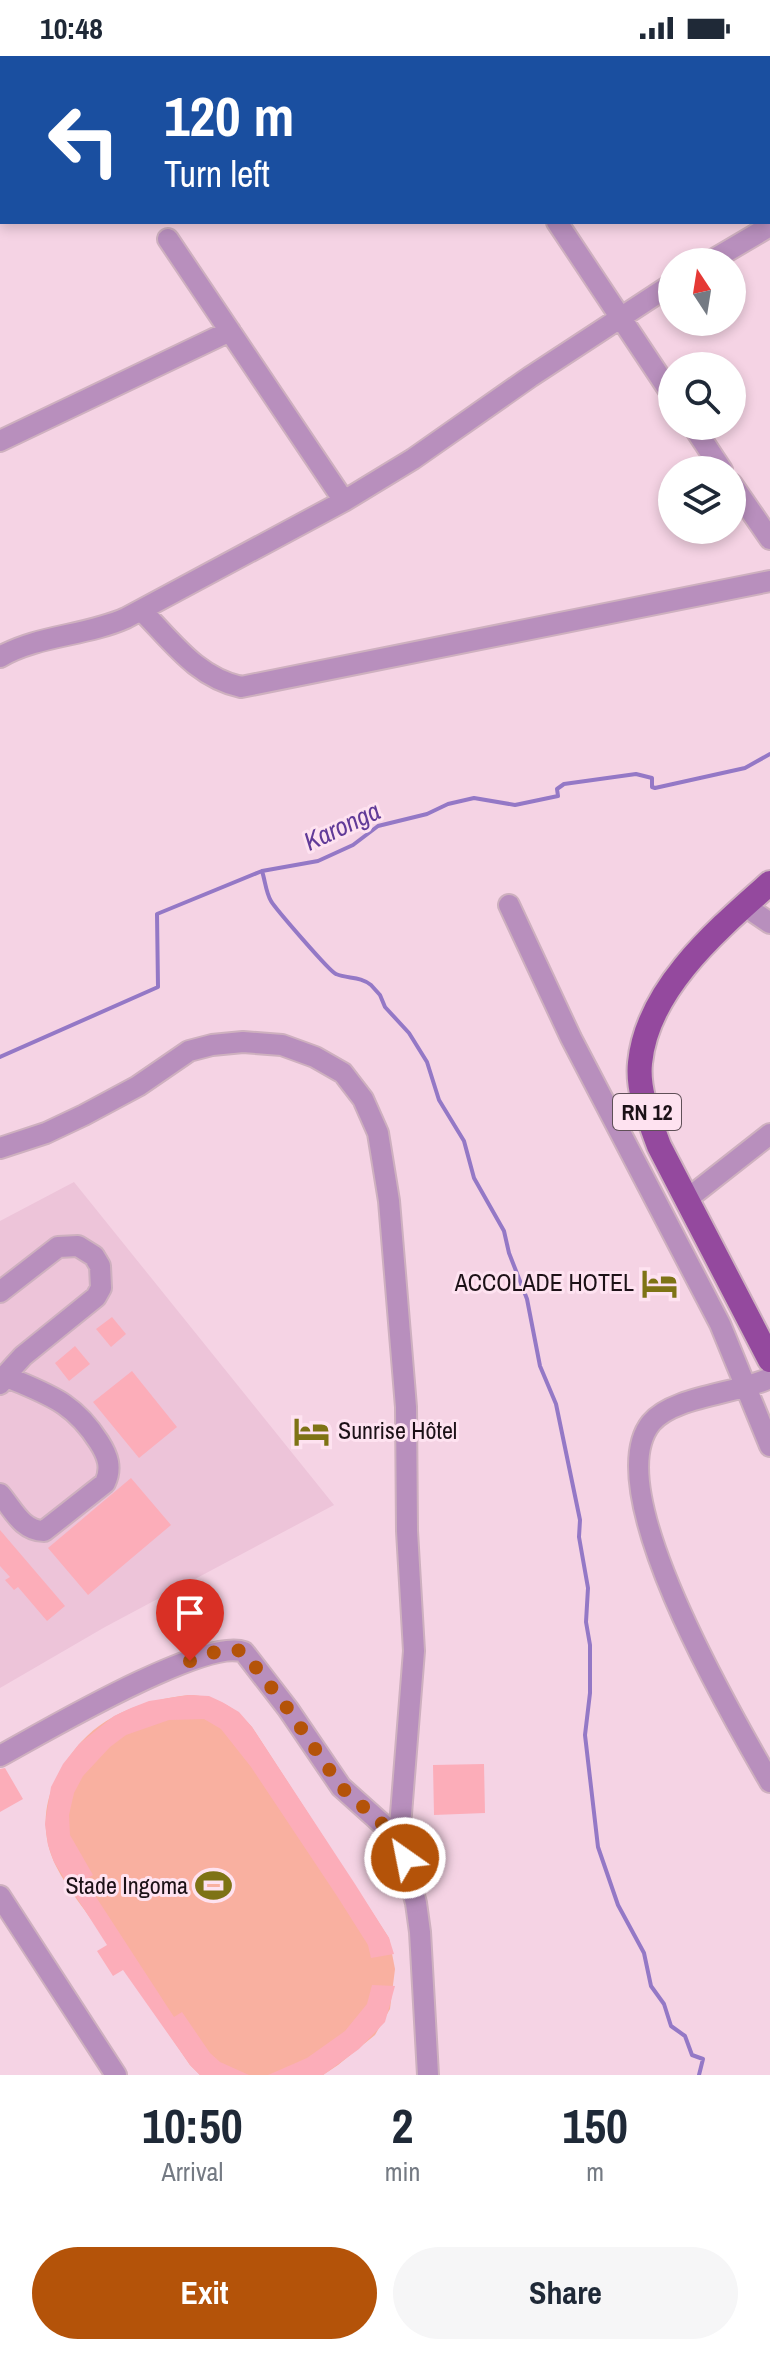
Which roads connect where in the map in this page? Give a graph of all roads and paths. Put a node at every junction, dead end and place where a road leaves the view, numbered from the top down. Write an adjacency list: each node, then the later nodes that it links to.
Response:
1 (558, 224): 6 (street)
2 (770, 226): 4 (street)
3 (168, 239): 7 (street)
4 (733, 248)
5 (658, 293): 6 (street)
6 (620, 317): 8 (street); 10 (street)
7 (230, 331): 9 (street); 10 (street)
8 (658, 374)
9 (0, 441)
10 (344, 501): 14 (street)
11 (746, 504): 12 (street)
12 (770, 539)
13 (770, 581): 14 (street)
14 (141, 610): 15 (street)
15 (0, 657)
16 (770, 883): 18 (main road, RN 12)
17 (509, 905): 27 (street)
18 (745, 906): 19 (street); 22 (main road, RN 12)
19 (770, 923)
20 (770, 1134): 22 (street)
21 (0, 1148): 32 (street)
22 (686, 1200): 24 (main road, RN 12)
23 (0, 1292): 26 (street)
24 (770, 1360)
25 (770, 1378): 27 (street)
26 (2, 1380): 29 (street)
27 (747, 1387): 28 (street); 31 (street)
28 (770, 1446)
29 (0, 1494)
30 (0, 1756): 32 (street)
31 (770, 1782)
32 (399, 1839): 35 (street)
33 (0, 1896): 34 (street)
34 (116, 2075)
35 (428, 2075)

